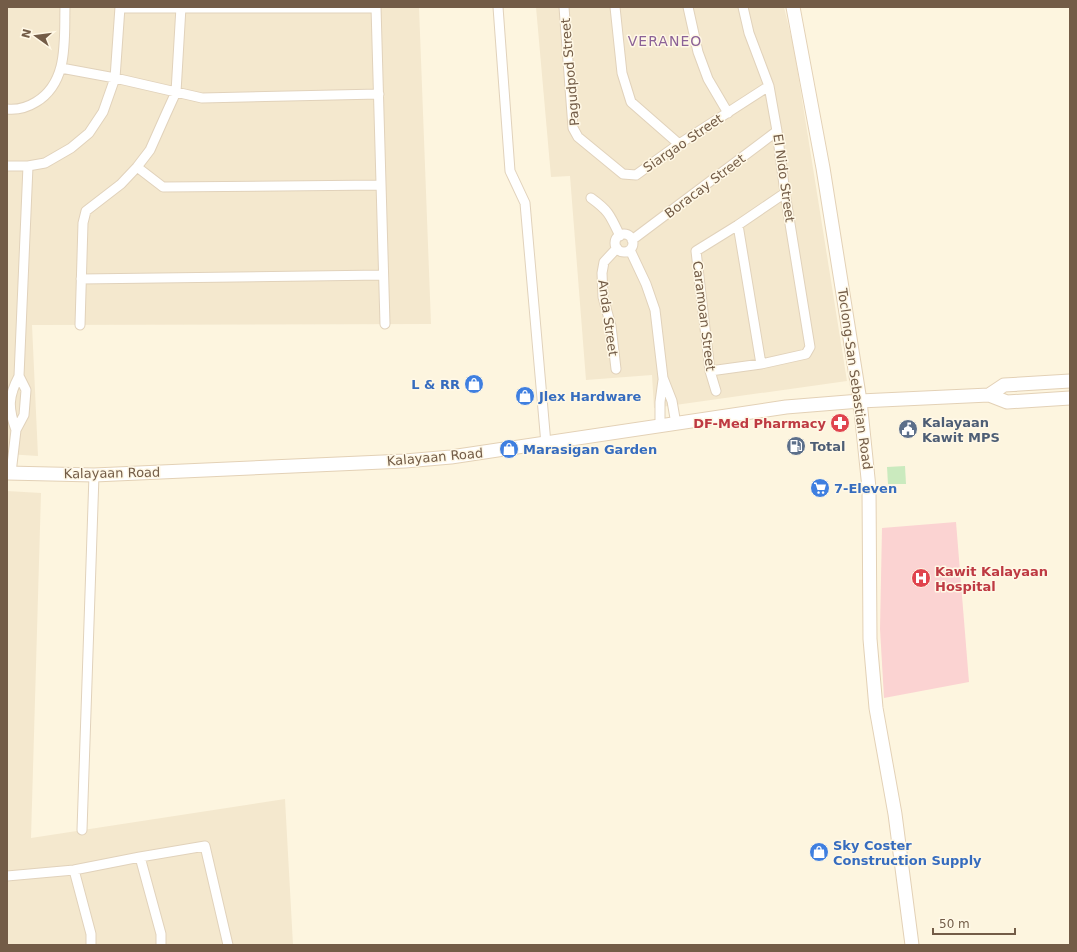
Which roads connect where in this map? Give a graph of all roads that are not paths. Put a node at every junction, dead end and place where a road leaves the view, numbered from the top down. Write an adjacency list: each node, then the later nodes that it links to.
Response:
1 (65, 7): 11 (street)
2 (498, 7): 49 (street)
3 (564, 7): 19 (street, Pagudpod Street)
4 (615, 7): 20 (street)
5 (688, 7): 17 (street)
6 (743, 7): 13 (street, El Nido Street)
7 (793, 7): 45 (main road, Toclong-San Sebastian Road)
8 (120, 8): 9 (street); 12 (street)
9 (181, 8): 10 (street); 14 (street)
10 (376, 8): 15 (street)
11 (61, 68): 12 (street); 16 (street)
12 (115, 78): 14 (street); 22 (street)
13 (769, 86): 17 (street, Siargao Street); 18 (street, El Nido Street)
14 (176, 92): 15 (street); 23 (street)
15 (379, 94): 24 (street)
16 (7, 110)
17 (728, 112): 20 (street, Siargao Street)
18 (777, 131): 25 (street, El Nido Street); 29 (street, Boracay Street)
19 (578, 137): 20 (street, Siargao Street)
20 (679, 144)
21 (7, 166): 22 (street)
22 (28, 166): 39 (street)
23 (137, 167): 24 (street); 33 (street)
24 (381, 185): 32 (street)
25 (785, 193): 27 (street, Caramoan Street); 36 (street, El Nido Street)
26 (591, 198): 28 (street)
27 (738, 225): 36 (street); 38 (street, Caramoan Street)
28 (620, 236): 29 (street); 30 (street)
29 (632, 240): 31 (street)
30 (617, 248): 31 (street); 37 (street, Anda Street)
31 (630, 250): 40 (street)
32 (383, 275): 33 (street); 34 (street)
33 (81, 279): 35 (street)
34 (385, 324)
35 (80, 325)
36 (761, 364): 38 (street)
37 (616, 369)
38 (710, 371): 42 (street, Caramoan Street)
39 (19, 376): 48 (street); 48 (street)
40 (664, 378): 46 (street); 47 (street)
41 (1070, 381): 43 (main road)
42 (716, 391)
43 (989, 395): 44 (main road); 45 (main road, Kalayaan Road)
44 (1070, 398)
45 (860, 401): 46 (main road, Kalayaan Road); 59 (main road, Toclong-San Sebastian Road)
46 (676, 424): 47 (main road, Kalayaan Road)
47 (660, 427): 49 (main road, Kalayaan Road)
48 (16, 430): 50 (street)
49 (546, 444): 51 (main road, Kalayaan Road)
50 (9, 473): 51 (main road, Kalayaan Road)
51 (94, 475): 52 (street)
52 (82, 830)
53 (140, 857): 54 (street); 57 (street); 58 (street)
54 (74, 870): 55 (street); 56 (street)
55 (7, 876)
56 (91, 945)
57 (162, 945)
58 (228, 945)
59 (912, 945)

